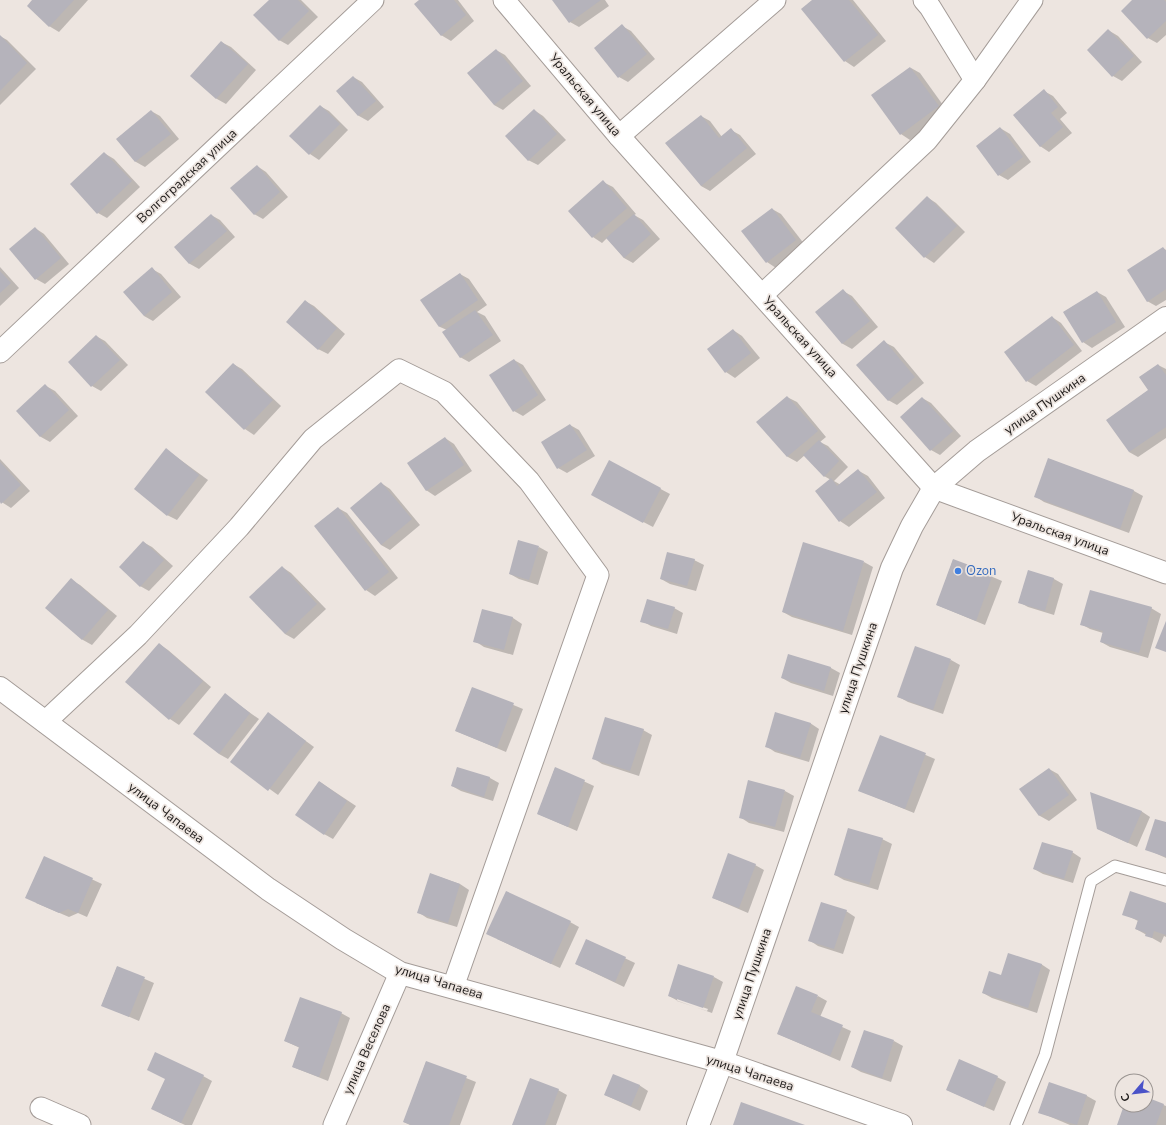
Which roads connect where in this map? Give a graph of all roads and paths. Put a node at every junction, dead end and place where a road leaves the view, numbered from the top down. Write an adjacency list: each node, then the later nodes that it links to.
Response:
1 (373, 0): 10 (street, Волгоградская улица)
2 (504, 0): 7 (street, Уральская улица)
3 (775, 0): 7 (street)
4 (1032, 0): 6 (street)
5 (929, 2): 6 (street)
6 (975, 80): 8 (street)
7 (619, 136): 8 (street, Уральская улица)
8 (762, 295): 11 (street, Уральская улица)
9 (1166, 318): 11 (street, улица Пушкина)
10 (0, 352)
11 (934, 488): 12 (street, Уральская улица); 18 (street, улица Пушкина)
12 (1166, 573)
13 (0, 688): 14 (street, улица Чапаева)
14 (45, 722): 16 (street, улица Чапаева); 17 (street)
15 (1166, 880): 24 (lane)
16 (400, 973): 17 (street, улица Чапаева); 21 (street, улица Веселова)
17 (453, 987): 18 (street, улица Чапаева)
18 (722, 1062): 22 (street, улица Пушкина); 23 (street, улица Чапаева)
19 (41, 1108): 20 (street)
20 (80, 1125)
21 (334, 1125)
22 (698, 1125)
23 (901, 1125)
24 (1016, 1125)

